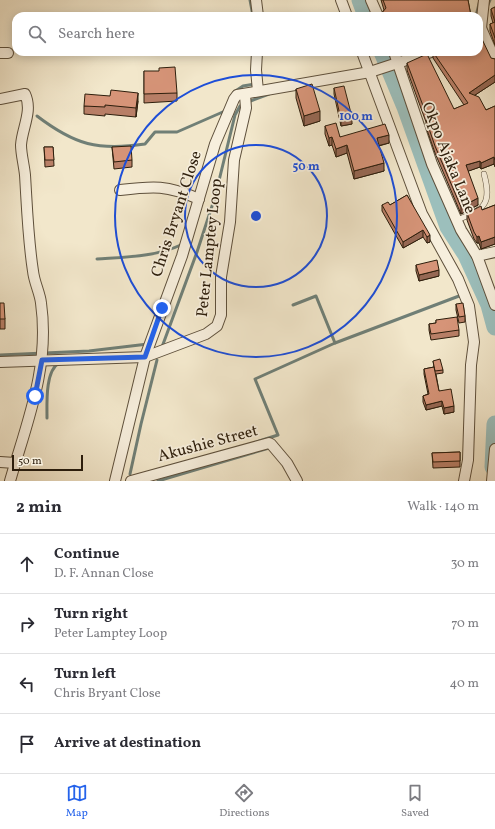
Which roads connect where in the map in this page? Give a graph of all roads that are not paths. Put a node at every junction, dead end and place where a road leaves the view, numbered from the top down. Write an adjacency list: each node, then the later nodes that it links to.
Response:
1 (256, 0): 5 (street)
2 (341, 0): 6 (street)
3 (371, 0): 7 (street)
4 (484, 0): 8 (street)
5 (258, 12)
6 (346, 12)
7 (376, 12)
8 (482, 12)
9 (483, 35): 14 (street)
10 (257, 56): 17 (street)
11 (364, 56): 16 (street)
12 (396, 56): 15 (street, Okpo Ajaka Lane)
13 (420, 56): 15 (street, Chris Bryant Close)
14 (495, 60)
15 (399, 64): 16 (street, Chris Bryant Close); 23 (street, Okpo Ajaka Lane)
16 (370, 72): 17 (street, Chris Bryant Close); 37 (street)
17 (258, 91): 18 (street, Chris Bryant Close)
18 (245, 95): 22 (street, Chris Bryant Close); 27 (street, Peter Lamptey Loop)
19 (0, 99): 28 (street)
20 (484, 174): 23 (lane)
21 (120, 190): 22 (street)
22 (199, 199): 27 (street, Chris Bryant Close)
23 (457, 220): 25 (street, Okpo Ajaka Lane)
24 (495, 252): 25 (street)
25 (477, 256): 26 (street, Okpo Ajaka Lane)
26 (495, 304)
27 (145, 357): 28 (street, Peter Lamptey Loop); 34 (street, Chris Bryant Close)
28 (42, 360): 29 (street, Peter Lamptey Loop); 32 (street)
29 (0, 362)
30 (495, 449): 38 (street)
31 (0, 462): 32 (street)
32 (15, 463): 33 (street)
33 (10, 481)
34 (115, 481)
35 (131, 481): 36 (street, Akushie Street)
36 (296, 481)
37 (464, 481)
38 (492, 481)

